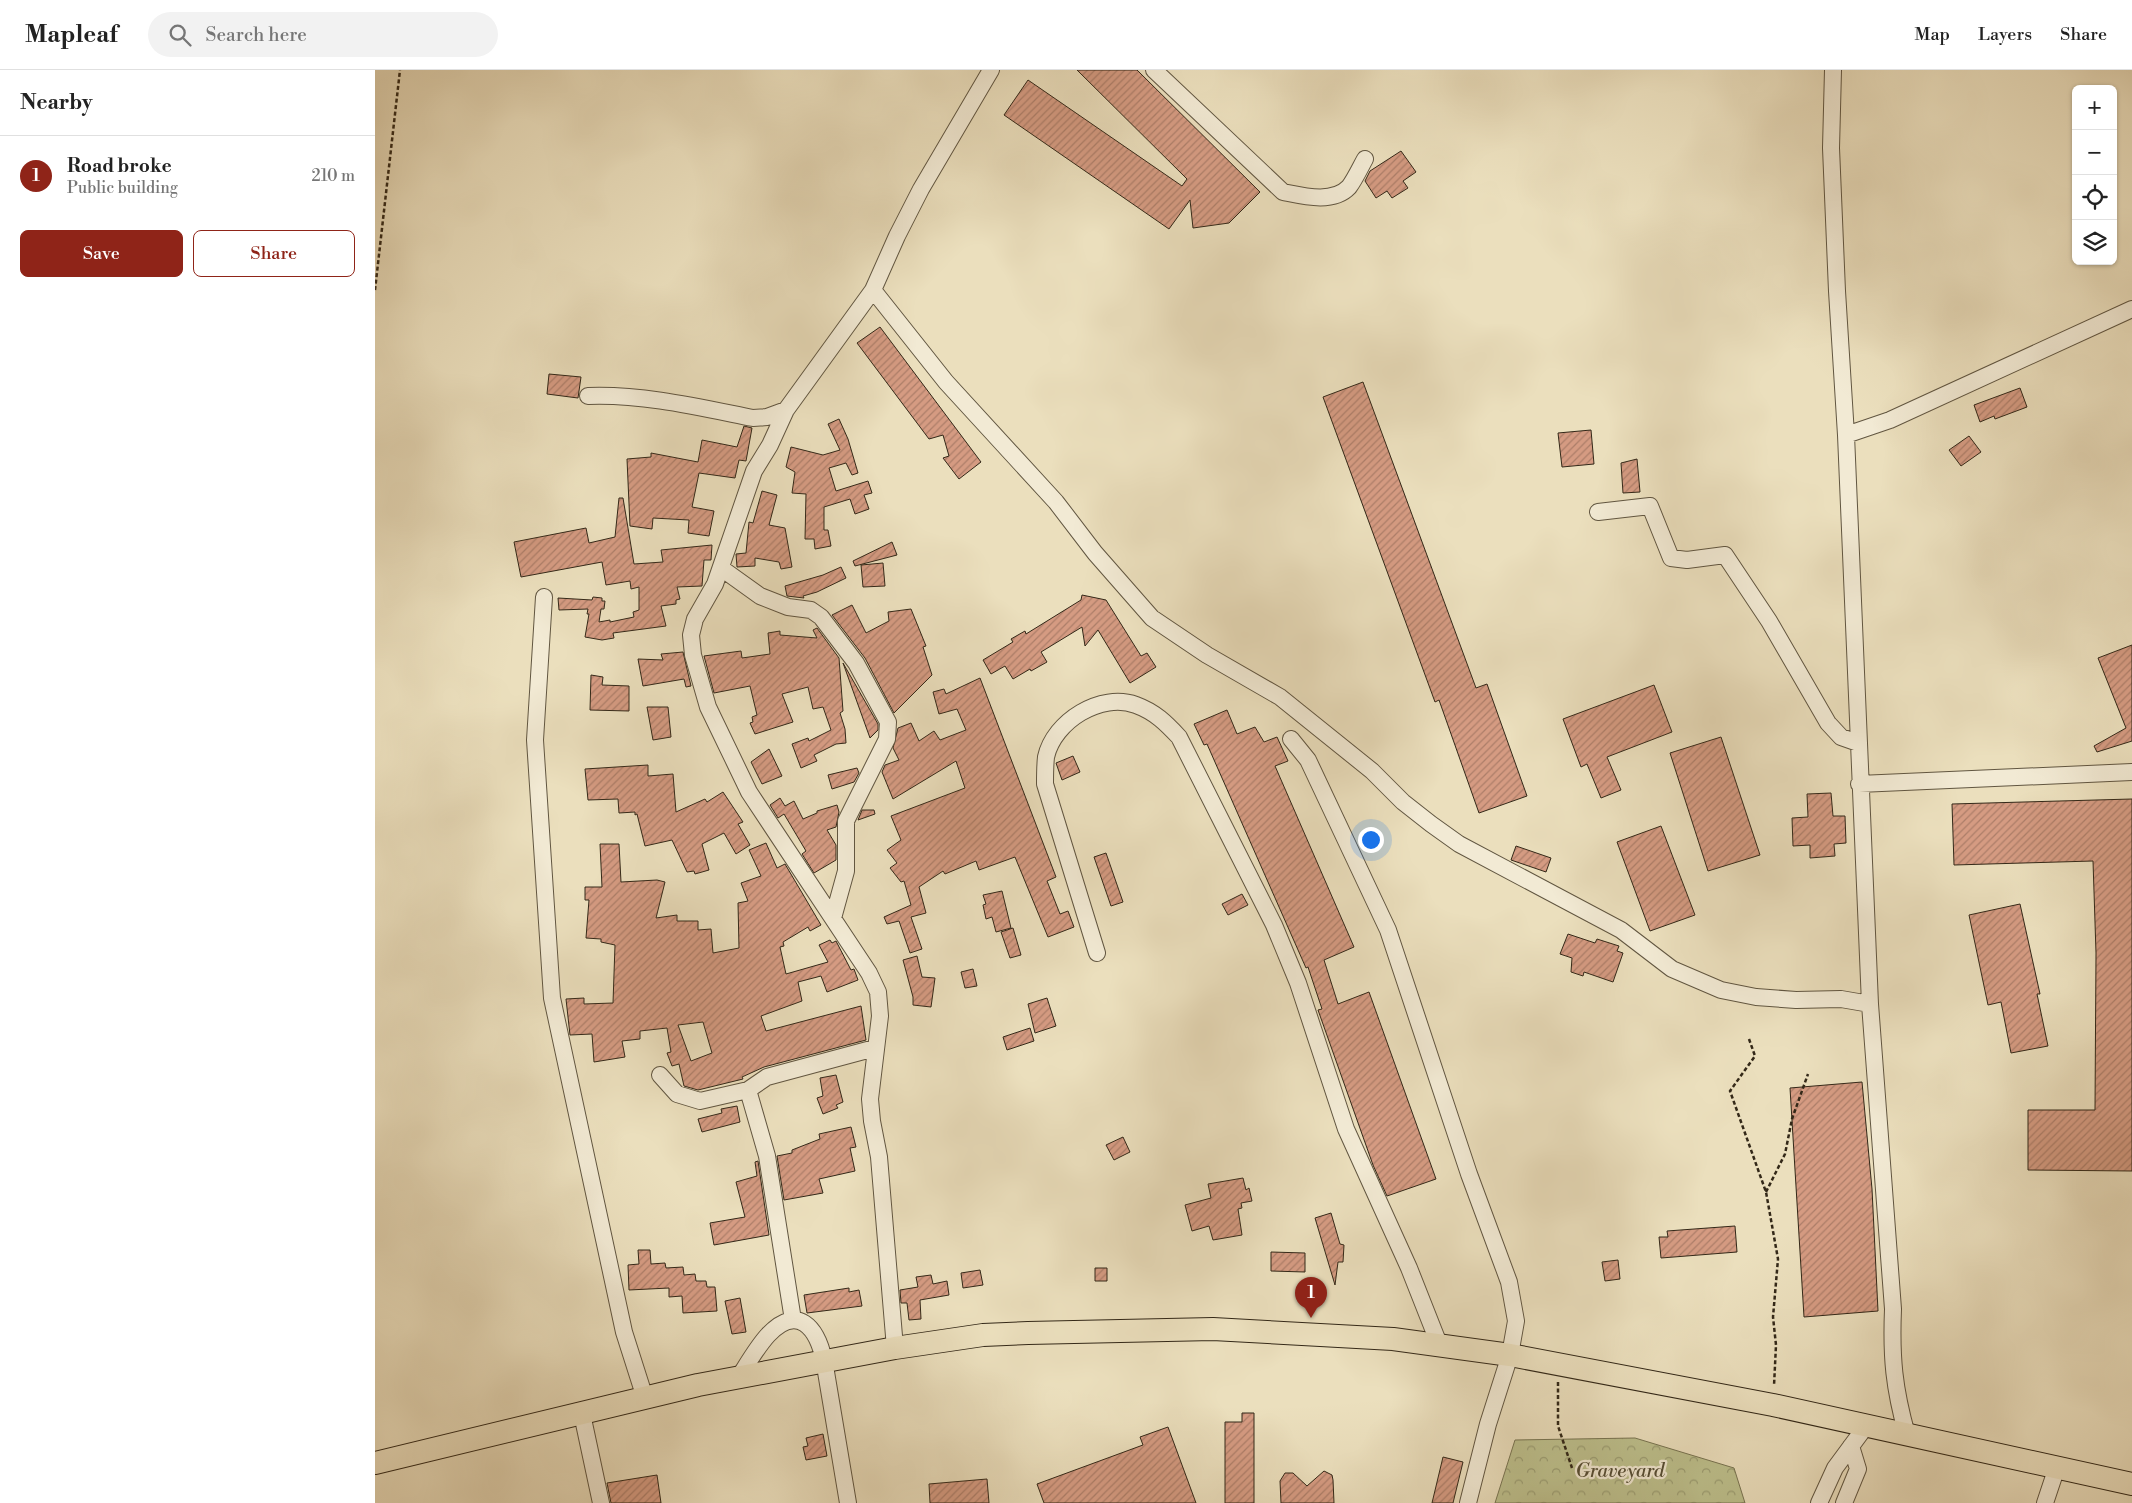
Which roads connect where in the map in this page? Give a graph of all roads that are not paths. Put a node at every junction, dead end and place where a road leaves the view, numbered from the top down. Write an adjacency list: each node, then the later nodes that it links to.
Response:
1 (991, 70): 5 (street)
2 (1154, 70): 4 (street)
3 (1833, 70): 9 (street)
4 (1365, 159)
5 (873, 290): 8 (street); 19 (street)
6 (2132, 309): 9 (street)
7 (588, 396): 8 (street)
8 (786, 410): 11 (street)
9 (1846, 435): 14 (street)
10 (1598, 512): 14 (street)
11 (721, 568): 17 (street); 17 (street)
12 (544, 597): 29 (street)
13 (1291, 739): 26 (street)
14 (1858, 743): 16 (street)
15 (2132, 772): 16 (street)
16 (1859, 784): 19 (street)
17 (833, 918): 20 (street)
18 (1097, 953): 24 (street)
19 (1870, 1004): 32 (street)
20 (875, 1048): 22 (street); 25 (street)
21 (660, 1075): 22 (street)
22 (748, 1090): 23 (street)
23 (793, 1320): 27 (street); 28 (street)
24 (1439, 1344): 25 (highway); 26 (highway)
25 (895, 1348): 27 (highway)
26 (1510, 1355): 31 (highway); 39 (street)
27 (824, 1360): 28 (highway); 38 (street)
28 (739, 1377): 29 (highway)
29 (645, 1398): 30 (highway)
30 (582, 1414): 34 (highway); 37 (street)
31 (1865, 1426): 32 (highway); 33 (street)
32 (1907, 1435): 35 (highway)
33 (1851, 1446): 40 (street); 41 (street)
34 (375, 1463)
35 (2057, 1467): 36 (highway); 42 (street)
36 (2132, 1484)
37 (601, 1503)
38 (848, 1503)
39 (1468, 1503)
40 (1819, 1503)
41 (1844, 1503)
42 (2045, 1503)

